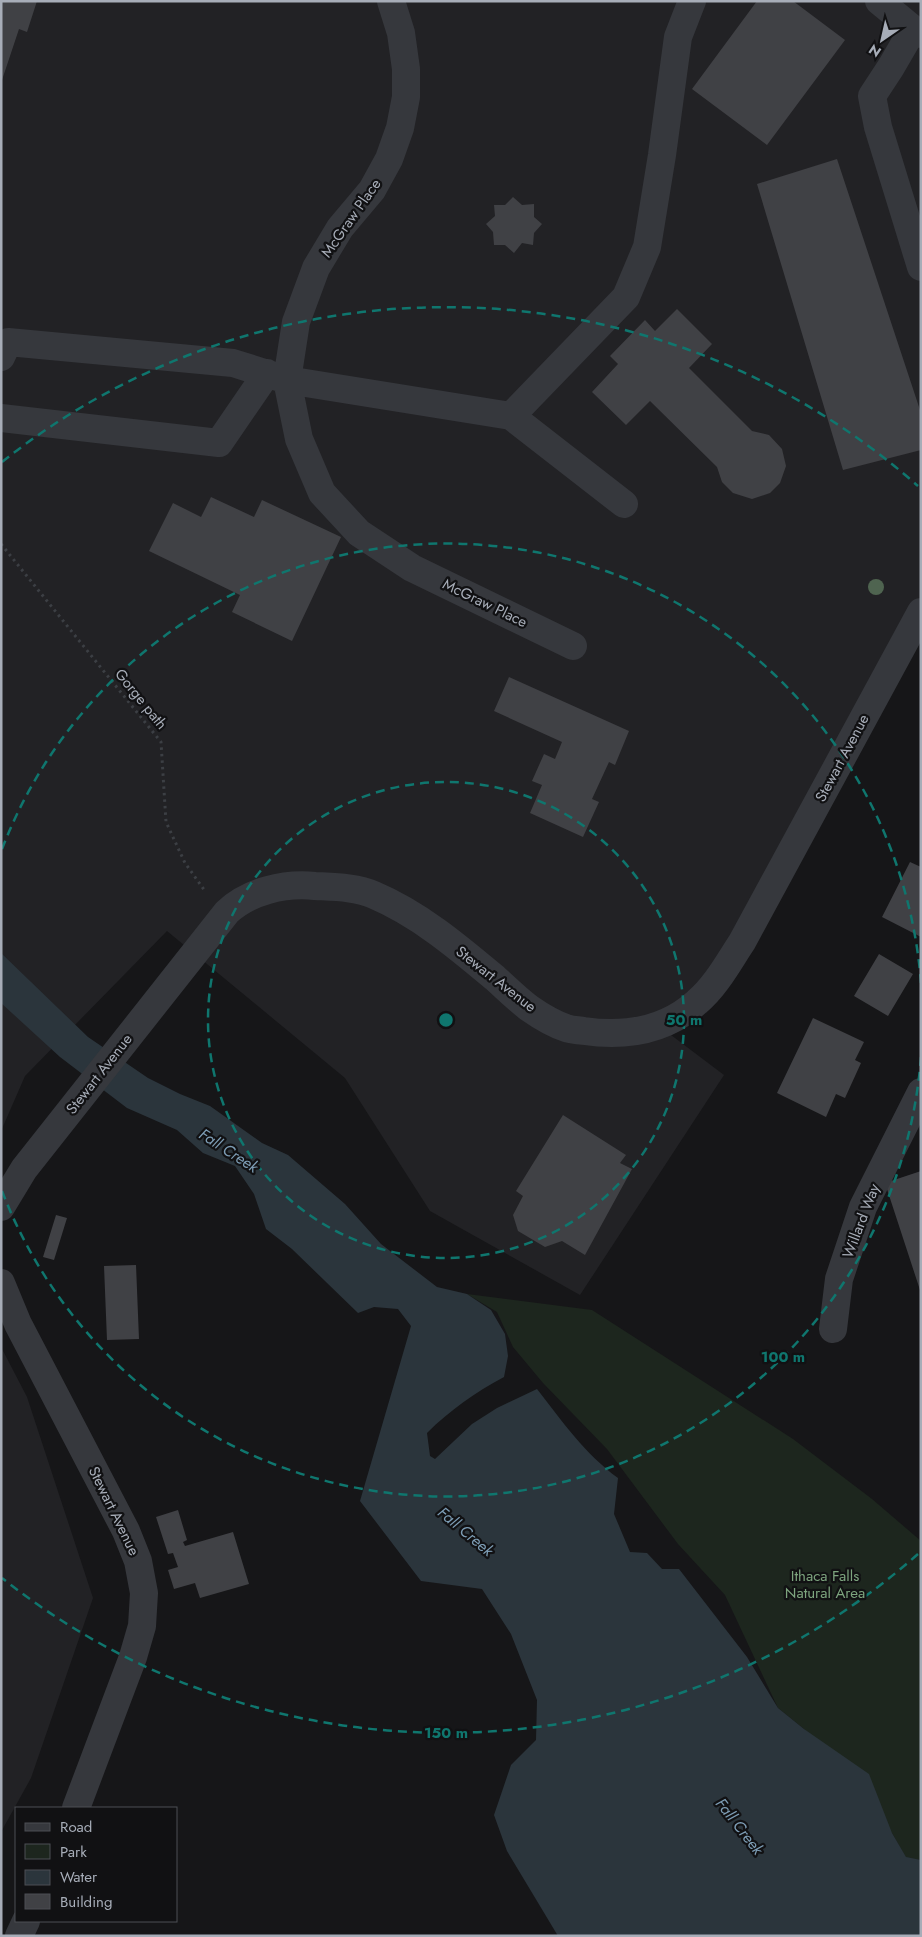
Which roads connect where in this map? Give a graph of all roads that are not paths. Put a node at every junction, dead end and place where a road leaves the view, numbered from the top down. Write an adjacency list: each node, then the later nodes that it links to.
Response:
1 (391, 1): 7 (street, McGraw Place)
2 (692, 1): 8 (street)
3 (879, 1): 4 (street)
4 (917, 31): 5 (street)
5 (921, 267)
6 (1, 357): 7 (street)
7 (277, 376): 8 (street); 9 (street); 12 (street, McGraw Place)
8 (511, 416): 10 (street)
9 (1, 418)
10 (624, 504)
11 (921, 612): 14 (street, Stewart Avenue)
12 (573, 646)
13 (921, 1092): 16 (street, Willard Way)
14 (1, 1207)
15 (1, 1282): 17 (street, Stewart Avenue)
16 (833, 1329)
17 (76, 1807)
18 (26, 1922): 19 (street)
19 (19, 1936)

